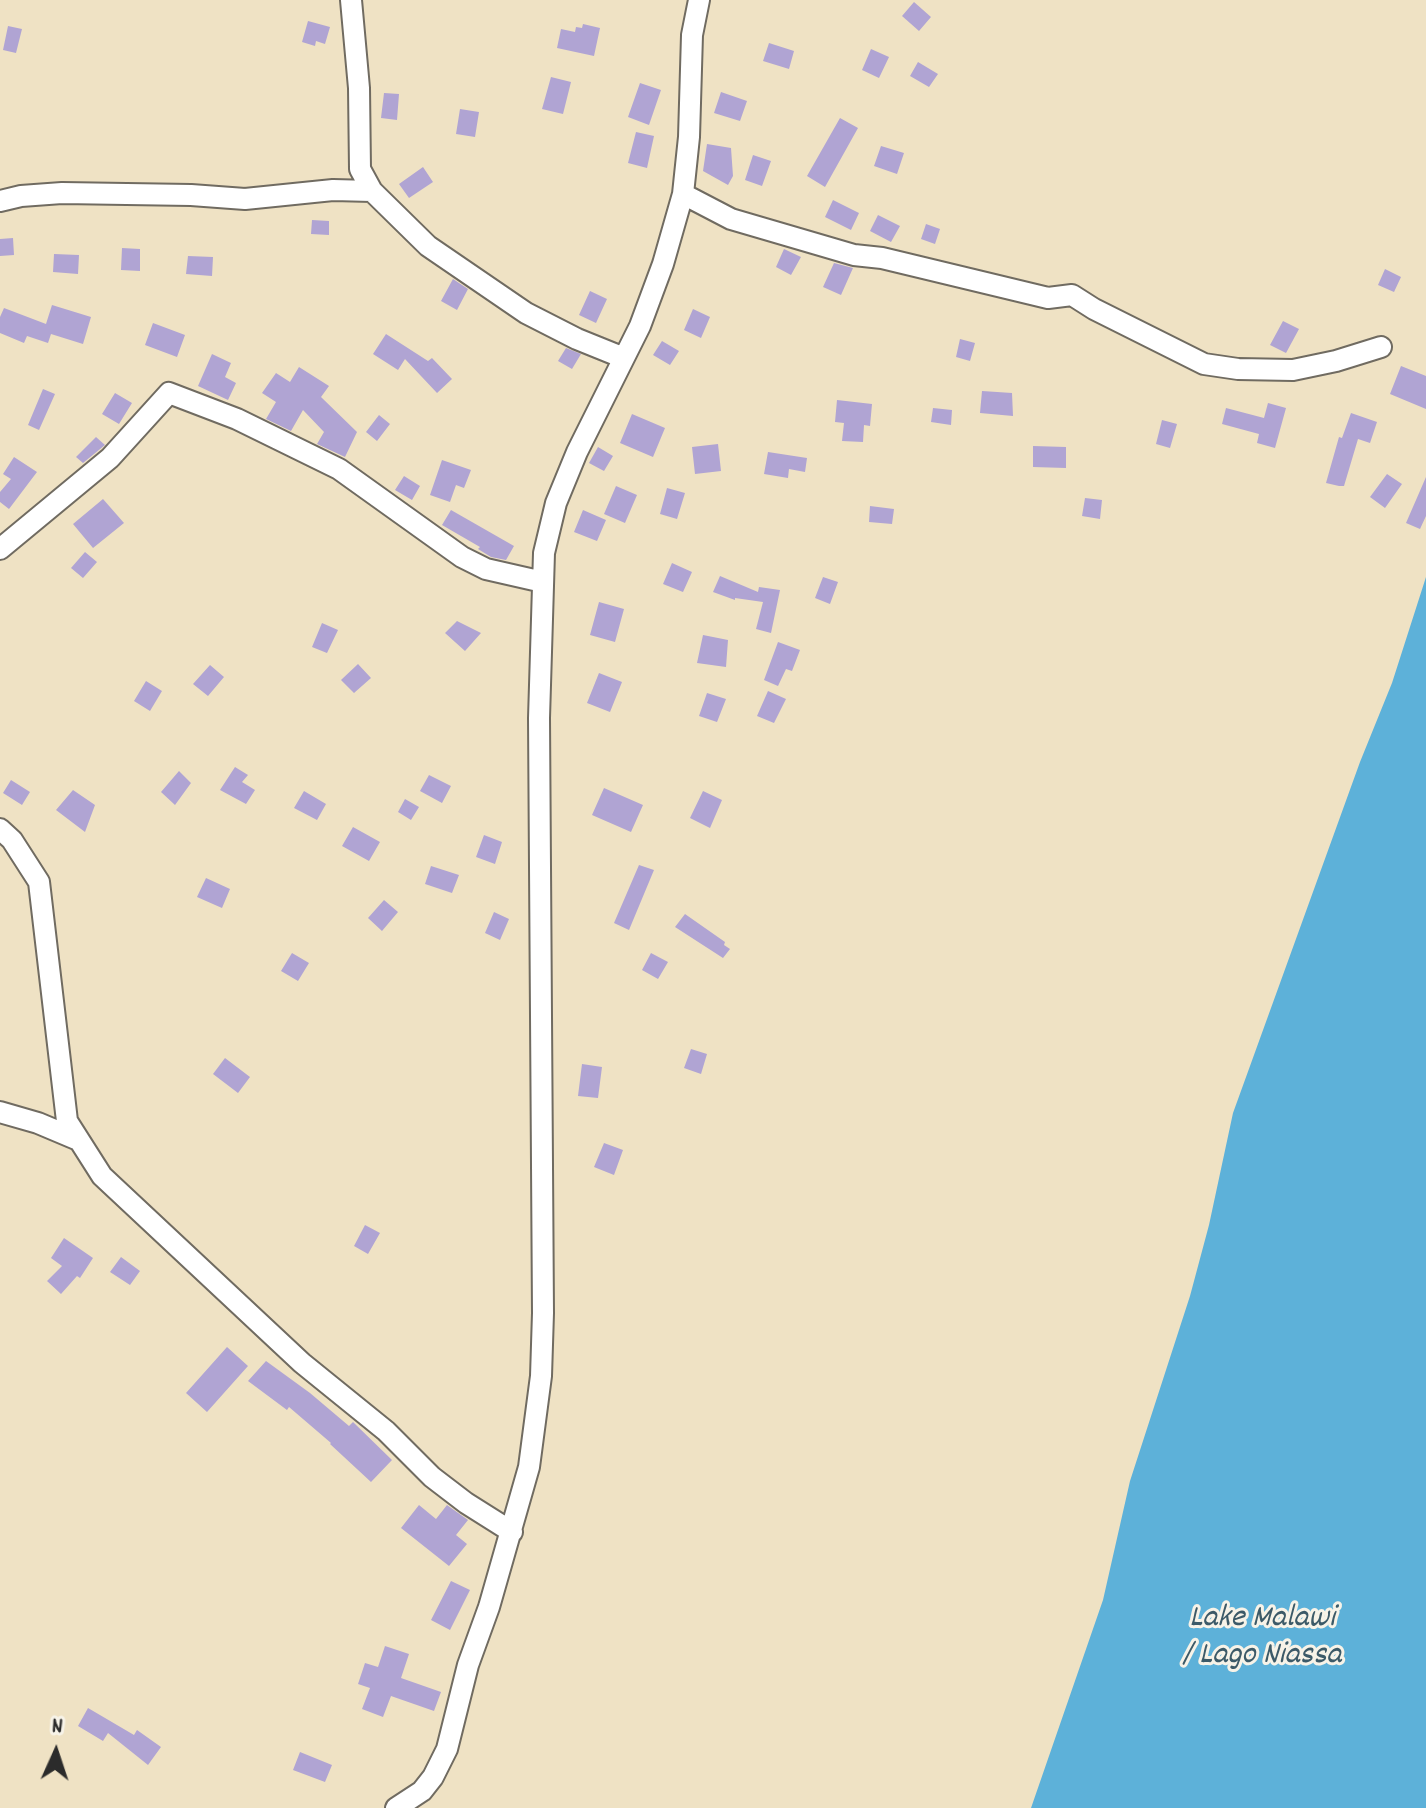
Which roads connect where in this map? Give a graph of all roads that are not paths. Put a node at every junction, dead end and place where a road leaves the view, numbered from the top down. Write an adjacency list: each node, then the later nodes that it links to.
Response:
1 (351, 0): 3 (street)
2 (699, 0): 4 (street)
3 (372, 191): 5 (street); 7 (street)
4 (683, 194): 6 (street); 7 (street)
5 (0, 201)
6 (1381, 347)
7 (624, 358): 9 (street)
8 (0, 549): 9 (street)
9 (543, 582): 13 (street)
10 (0, 829): 12 (street)
11 (0, 1112): 12 (street)
12 (76, 1139): 13 (street)
13 (512, 1532): 14 (street)
14 (396, 1808)

